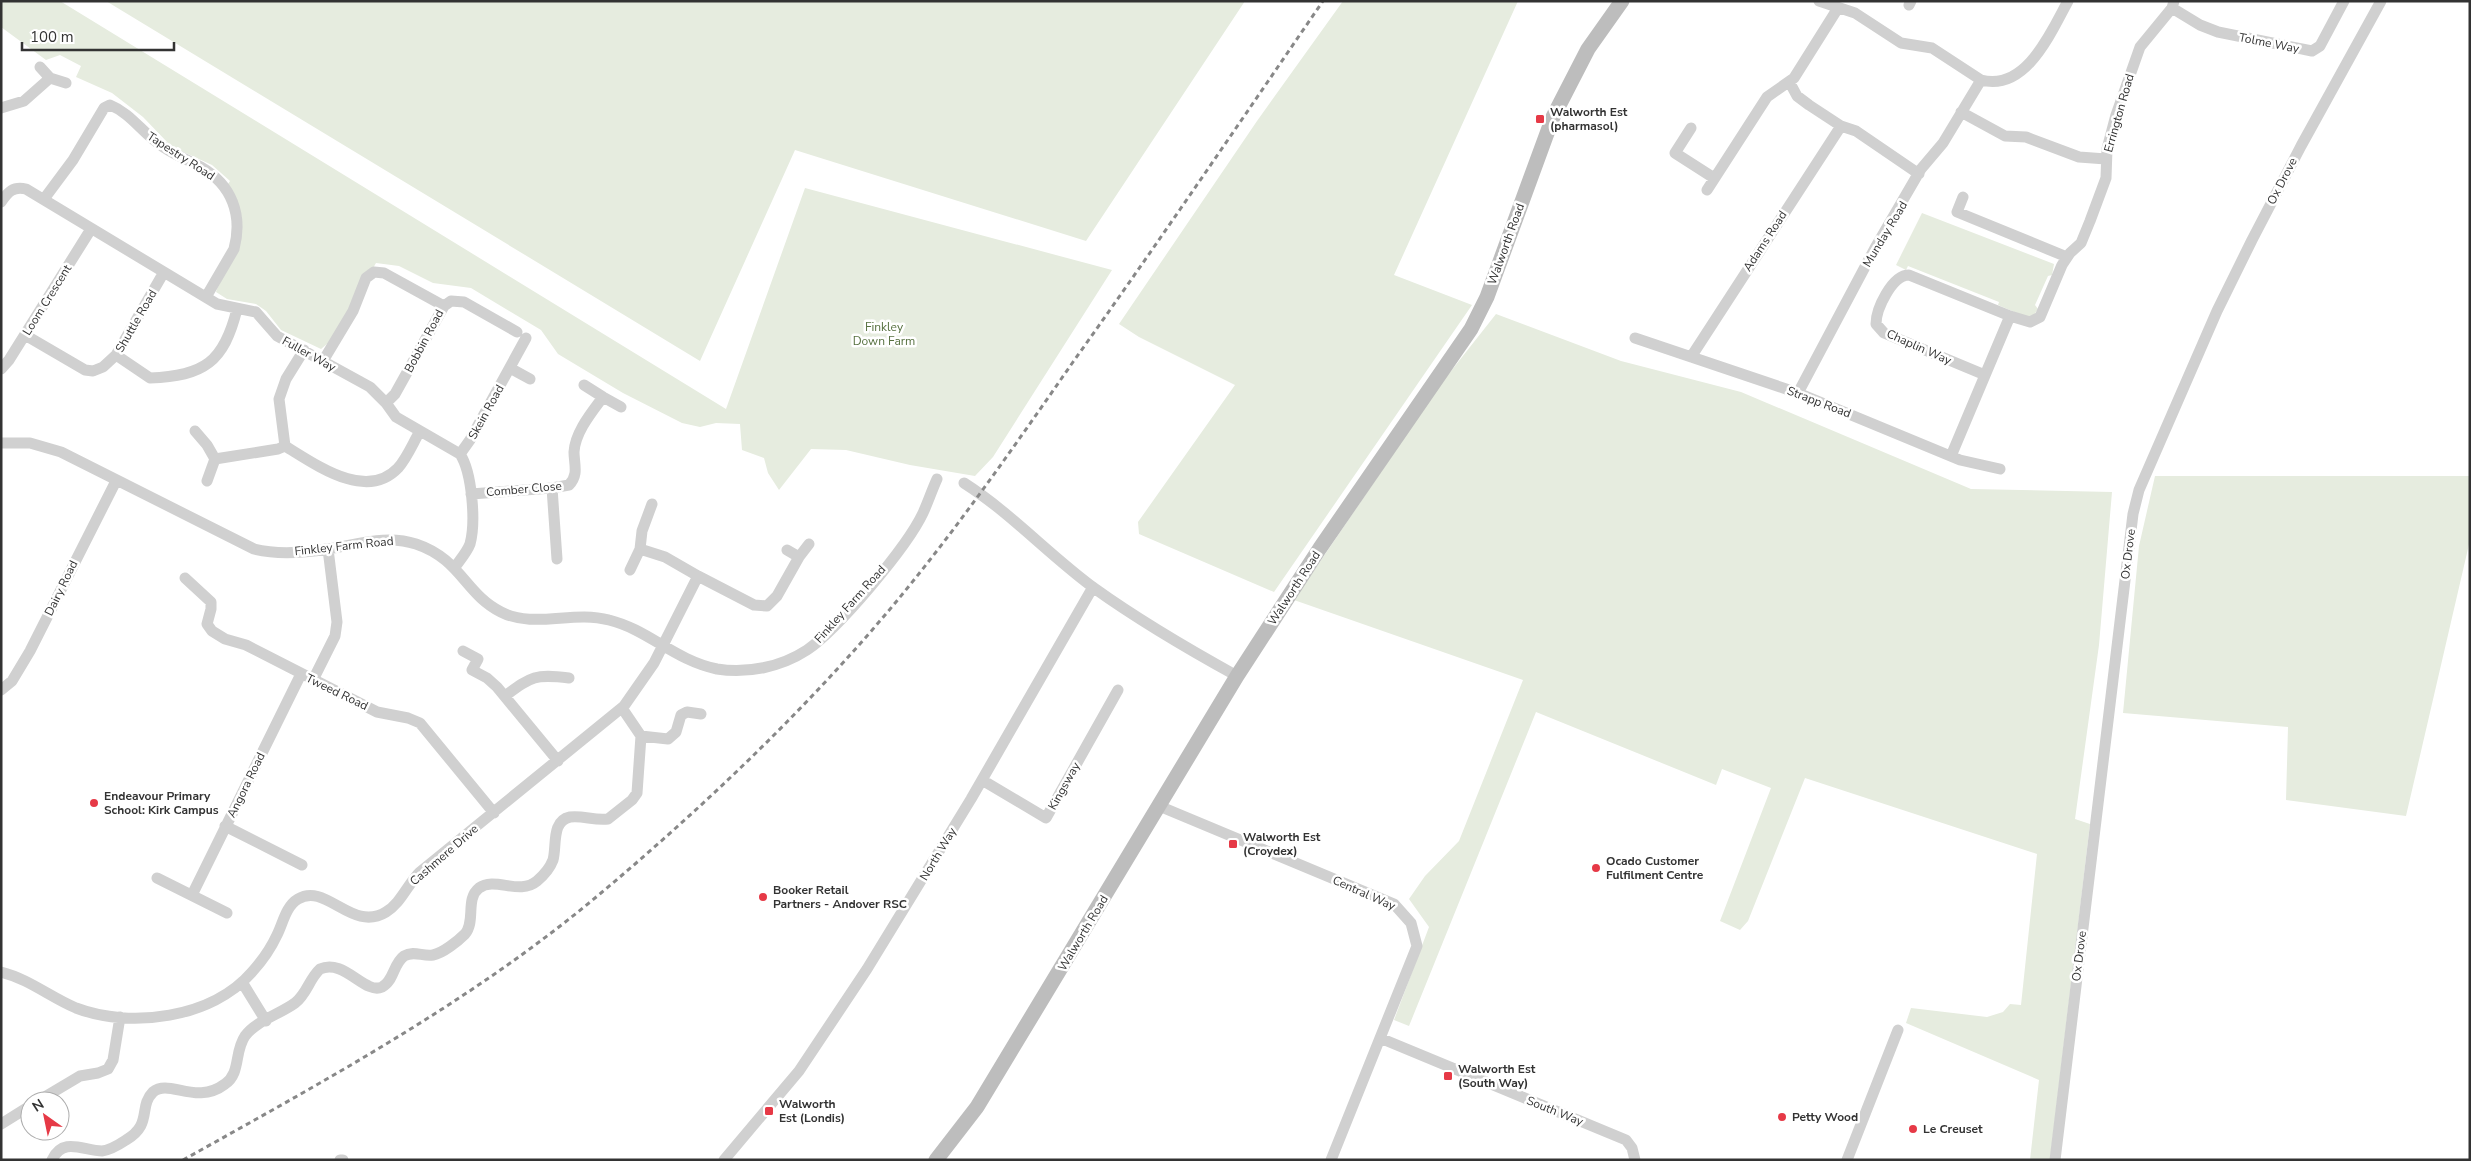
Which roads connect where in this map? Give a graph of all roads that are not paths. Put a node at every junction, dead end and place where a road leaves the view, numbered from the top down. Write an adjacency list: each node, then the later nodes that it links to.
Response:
1 (1622, 1): 75 (street, Walworth Road)
2 (1819, 1): 7 (street)
3 (2068, 1): 10 (street)
4 (2344, 1): 6 (street, Tolme Way)
5 (2381, 1): 108 (street, Ox Drove)
6 (2173, 5): 17 (street, Errington Road)
7 (1838, 8): 10 (street); 12 (street)
8 (40, 67): 9 (street)
9 (50, 78): 11 (street); 13 (street)
10 (1981, 80): 14 (street, Munday Road)
11 (66, 83)
12 (1790, 83): 15 (street); 19 (street)
13 (1, 108)
14 (1962, 112): 17 (street); 18 (street, Munday Road)
15 (1841, 126): 18 (street); 35 (street, Adams Road)
16 (1691, 128): 19 (street)
17 (2106, 158): 25 (street, Errington Road)
18 (1919, 174): 42 (street, Munday Road)
19 (1714, 178): 20 (street)
20 (1706, 190)
21 (3, 194): 23 (street, Fuller Way)
22 (1963, 198): 25 (street)
23 (44, 199): 24 (street, Fuller Way); 27 (street, Tapestry Road)
24 (91, 228): 26 (street, Fuller Way); 31 (street, Loom Crescent)
25 (2067, 258): 30 (street, Errington Road)
26 (164, 272): 27 (street, Fuller Way); 34 (street, Shuttle Road)
27 (206, 297): 29 (street, Fuller Way)
28 (444, 306): 36 (street, Bobbin Road); 37 (street, Skein Road); 44 (street, Bobbin Road)
29 (237, 309): 33 (street, Fuller Way); 34 (street)
30 (2010, 316): 39 (street); 39 (street, Chaplin Way)
31 (25, 335): 34 (street, Shuttle Road); 38 (street, Loom Crescent)
32 (1635, 338): 35 (street, Strapp Road)
33 (304, 350): 36 (street, Fuller Way); 49 (street)
34 (116, 355)
35 (1690, 357): 42 (street, Strapp Road)
36 (323, 361): 44 (street, Fuller Way)
37 (510, 368): 40 (street); 50 (street, Skein Road)
38 (1, 369)
39 (1985, 375): 51 (street)
40 (530, 380)
41 (584, 385): 43 (street)
42 (1798, 393): 51 (street, Strapp Road)
43 (603, 396): 45 (street); 58 (street, Comber Close)
44 (386, 402): 47 (street, Fuller Way)
45 (621, 407)
46 (195, 431): 52 (street)
47 (420, 431): 49 (street); 50 (street, Fuller Way)
48 (1, 443): 55 (street, Finkley Farm Road)
49 (285, 446): 52 (street)
50 (460, 454): 59 (street)
51 (1951, 456): 53 (street, Strapp Road)
52 (215, 459): 56 (street)
53 (2000, 469)
54 (936, 479): 72 (street, Finkley Farm Road)
55 (116, 481): 62 (street, Finkley Farm Road); 78 (street, Dairy Road)
56 (208, 481)
57 (964, 483): 71 (street)
58 (552, 488): 59 (street, Comber Close); 66 (street)
59 (471, 494): 67 (street)
60 (652, 504): 63 (street)
61 (809, 544): 65 (street)
62 (328, 549): 67 (street, Finkley Farm Road); 77 (street)
63 (640, 549): 68 (street); 69 (street)
64 (786, 550): 65 (street)
65 (799, 557): 69 (street)
66 (557, 559)
67 (455, 567): 72 (street, Finkley Farm Road)
68 (630, 570)
69 (698, 576): 72 (street, Cashmere Drive)
70 (185, 578): 74 (street, Tweed Road)
71 (1094, 588): 75 (street); 85 (street, North Way)
72 (662, 646): 81 (street, Cashmere Drive)
73 (463, 651): 80 (street)
74 (301, 674): 77 (street, Tweed Road); 88 (street, Angora Road)
75 (1237, 676): 86 (street, Walworth Road)
76 (569, 678): 80 (street)
77 (312, 680): 87 (street, Tweed Road)
78 (1, 690)
79 (1118, 690): 85 (street, Kingsway)
80 (505, 696): 84 (street)
81 (622, 708): 83 (street); 84 (street, Cashmere Drive)
82 (701, 714): 83 (street)
83 (641, 736): 96 (street)
84 (558, 761): 87 (street, Cashmere Drive)
85 (982, 780): 102 (street, North Way)
86 (1159, 806): 98 (street, Central Way); 104 (street, Walworth Road)
87 (494, 813): 94 (street, Cashmere Drive)
88 (226, 826): 89 (street); 91 (street, Angora Road)
89 (302, 865)
90 (157, 878): 91 (street)
91 (192, 895): 92 (street)
92 (227, 914)
93 (1, 972): 95 (street, Cashmere Drive)
94 (242, 982): 95 (street, Cashmere Drive); 96 (street)
95 (120, 1017): 99 (street)
96 (266, 1021): 103 (street)
97 (1898, 1030): 107 (street)
98 (1380, 1038): 105 (street, Central Way); 106 (street, South Way)
99 (55, 1091)
100 (20, 1112): 101 (street)
101 (1, 1124)
102 (728, 1158)
103 (52, 1160)
104 (936, 1160)
105 (1331, 1160)
106 (1634, 1160)
107 (1847, 1160)
108 (2055, 1160)

